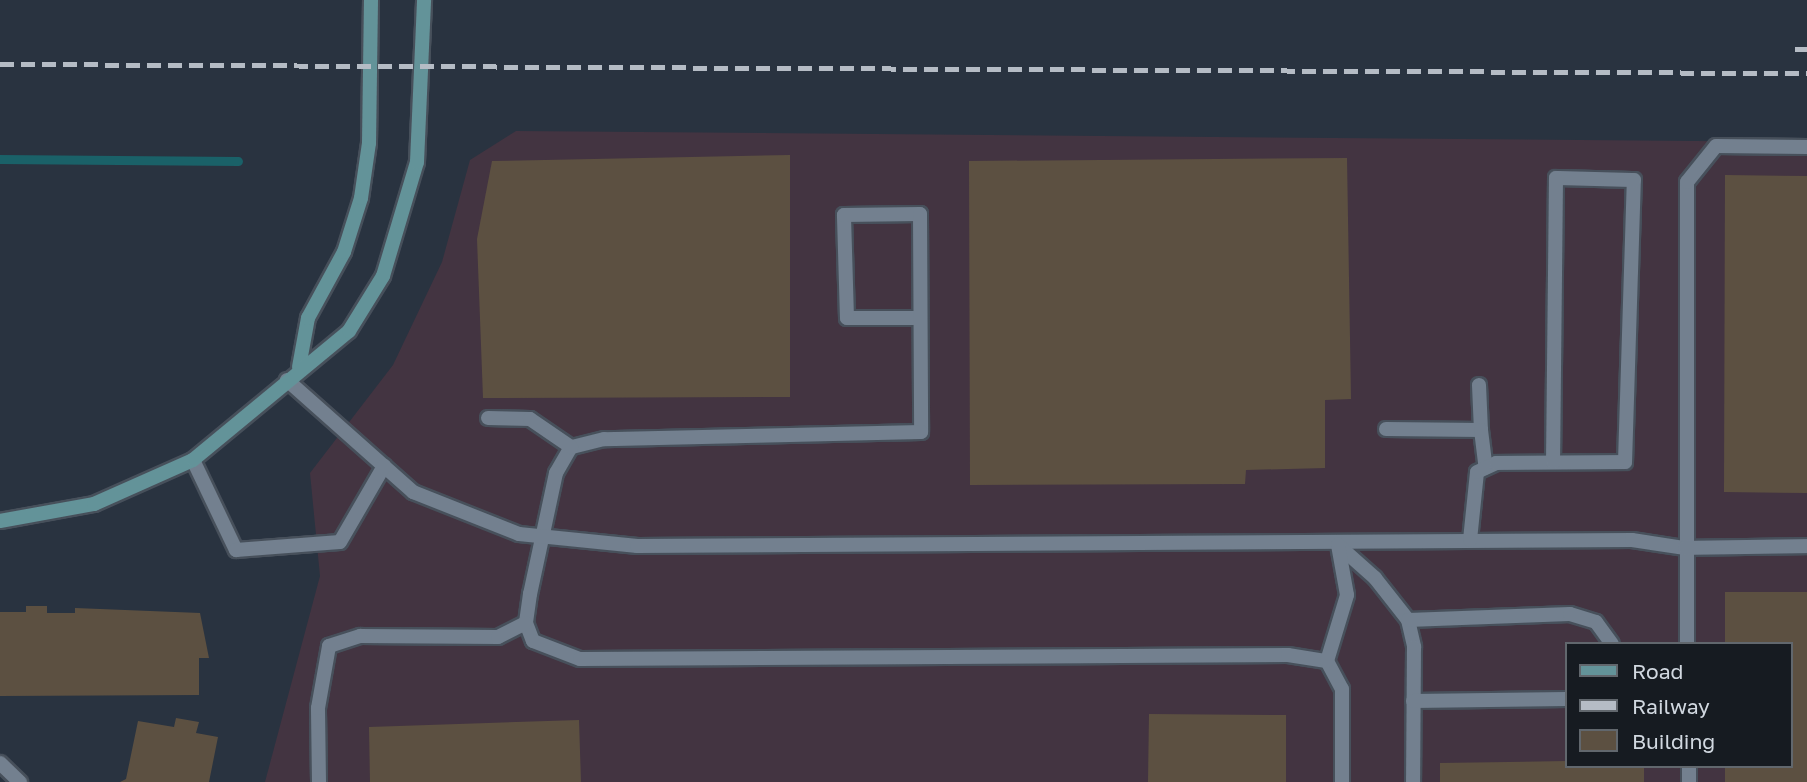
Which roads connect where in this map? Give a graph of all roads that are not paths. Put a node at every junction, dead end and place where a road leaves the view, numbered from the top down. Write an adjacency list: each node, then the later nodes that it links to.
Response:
1 (371, 0): 5 (main road)
2 (424, 0): 5 (main road)
3 (1807, 147): 21 (street)
4 (920, 318): 4 (street); 11 (street)
5 (299, 367): 6 (main road)
6 (287, 380): 12 (main road); 14 (street)
7 (1479, 385): 10 (street)
8 (488, 418): 11 (street)
9 (1386, 429): 10 (street)
10 (1481, 430): 15 (street)
11 (570, 447): 17 (street)
12 (193, 460): 14 (street); 16 (main road)
13 (1553, 462): 13 (street); 15 (street)
14 (384, 466): 17 (street)
15 (1486, 468): 18 (street)
16 (0, 522)
17 (544, 537): 19 (street); 23 (street)
18 (1470, 540): 19 (street); 21 (street)
19 (1338, 545): 22 (street); 26 (street)
20 (1807, 546): 21 (street)
21 (1685, 548): 25 (street)
22 (1408, 620): 24 (street); 28 (street)
23 (526, 622): 26 (street); 31 (street)
24 (1611, 642)
25 (1687, 642)
26 (1327, 662): 32 (street)
27 (1566, 699): 28 (street)
28 (1413, 701): 33 (street)
29 (0, 763): 30 (street)
30 (20, 782)
31 (319, 782)
32 (1342, 782)
33 (1413, 782)

